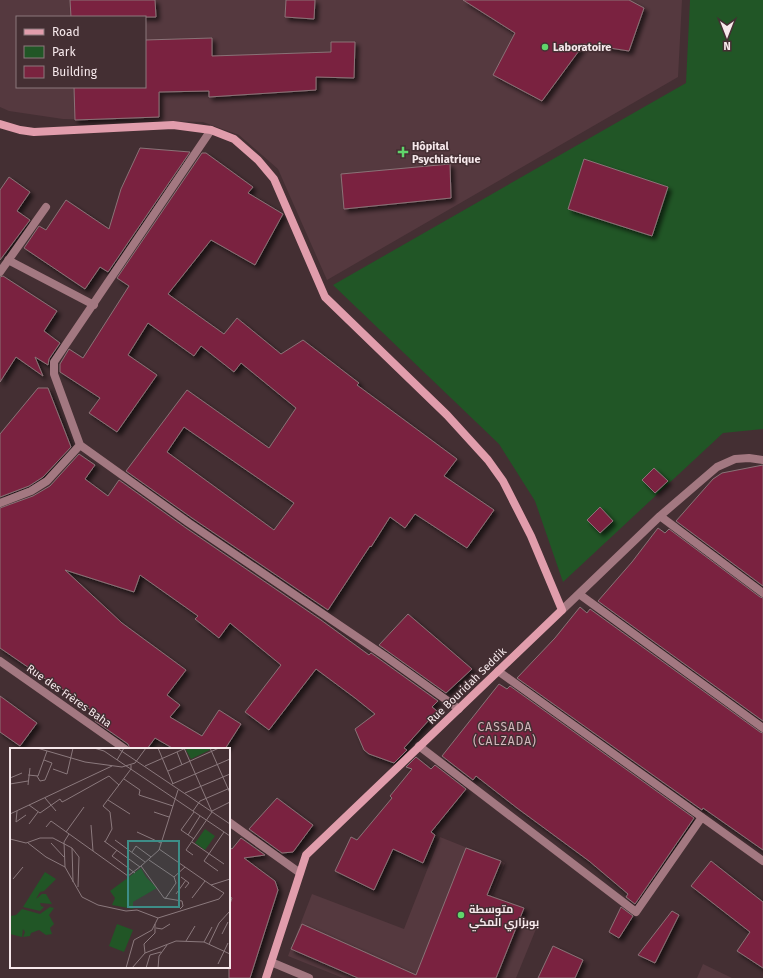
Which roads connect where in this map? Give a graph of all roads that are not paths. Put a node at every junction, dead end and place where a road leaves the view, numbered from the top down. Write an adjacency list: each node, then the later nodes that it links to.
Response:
1 (0, 124): 2 (main road)
2 (211, 130): 6 (street); 13 (main road)
3 (46, 207): 4 (street)
4 (8, 260): 5 (street); 6 (street)
5 (0, 272)
6 (94, 305): 7 (street)
7 (80, 445): 9 (street); 16 (street)
8 (763, 460): 10 (street, Rue Bouridah Seddik)
9 (0, 503)
10 (660, 516): 11 (street); 12 (street, Rue Bouridah Seddik)
11 (763, 593)
12 (579, 594): 13 (street, Rue Bouridah Seddik); 17 (street)
13 (562, 610): 15 (main road, Rue Bouridah Seddik)
14 (0, 661): 19 (street, Rue des Frères Baha)
15 (498, 671): 16 (main road, Rue Bouridah Seddik); 20 (street)
16 (459, 708): 18 (main road, Rue Bouridah Seddik)
17 (763, 728)
18 (419, 746): 20 (street); 23 (main road, Rue Bouridah Seddik)
19 (124, 748)
20 (702, 817): 22 (street)
21 (230, 823): 23 (street)
22 (763, 861)
23 (300, 873): 24 (main road, Rue Bouridah Seddik)
24 (271, 962): 25 (main road, Rue Bouridah Seddik); 26 (street)
25 (266, 978)
26 (309, 978)

